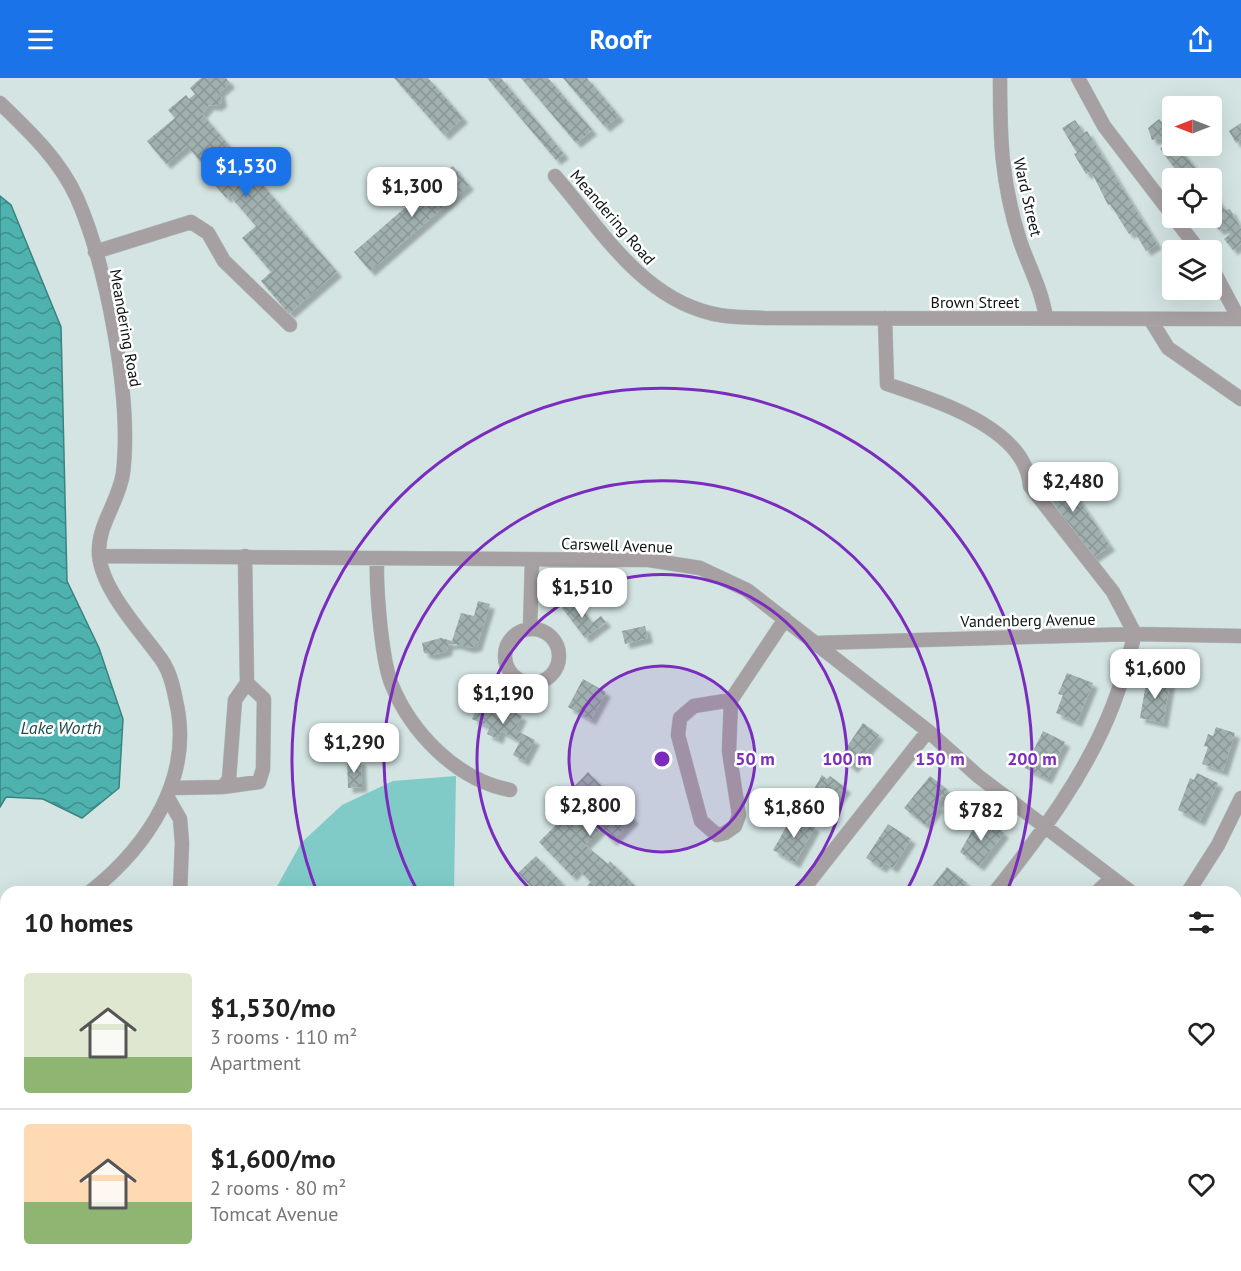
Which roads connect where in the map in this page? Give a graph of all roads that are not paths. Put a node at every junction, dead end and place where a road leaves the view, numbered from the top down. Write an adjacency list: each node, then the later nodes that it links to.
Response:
1 (1000, 78): 12 (street, Ward Street)
2 (1078, 78): 5 (street)
3 (0, 103): 8 (street, Meandering Road)
4 (555, 176): 10 (street, Meandering Road)
5 (1162, 201)
6 (1182, 228): 7 (street)
7 (1191, 240)
8 (95, 252): 15 (street); 17 (street, Meandering Road)
9 (1222, 286): 14 (street)
10 (710, 313): 11 (street, Brown Street)
11 (885, 318): 12 (street, Brown Street); 23 (street)
12 (1046, 318): 13 (street, Brown Street)
13 (1150, 319): 14 (street, Brown Street); 16 (street)
14 (1240, 319)
15 (290, 325)
16 (1241, 399)
17 (99, 556): 18 (street, Carswell Avenue); 31 (street, Meandering Road)
18 (245, 556): 19 (street, Carswell Avenue); 26 (street)
19 (377, 559): 20 (street, Carswell Avenue); 30 (street)
20 (532, 560): 21 (street, Carswell Avenue); 22 (street)
21 (785, 619): 25 (street, Carswell Avenue); 27 (street)
22 (530, 629): 22 (street)
23 (1135, 634): 24 (street, Vandenberg Avenue); 25 (street, Vandenberg Avenue); 33 (street)
24 (1241, 636)
25 (816, 642): 28 (street, Carswell Avenue)
26 (247, 683): 29 (street); 29 (street)
27 (730, 700): 27 (street)
28 (928, 731): 33 (street, Carswell Avenue); 37 (street)
29 (223, 787): 31 (street)
30 (510, 790)
31 (170, 793): 35 (street, Meandering Road); 36 (street)
32 (1241, 798): 41 (street)
33 (1046, 827): 34 (street, Carswell Avenue); 38 (street)
34 (1112, 878): 39 (street); 40 (street, Carswell Avenue)
35 (98, 886)
36 (180, 886)
37 (806, 886)
38 (1000, 886)
39 (1103, 886)
40 (1123, 886)
41 (1192, 886)

